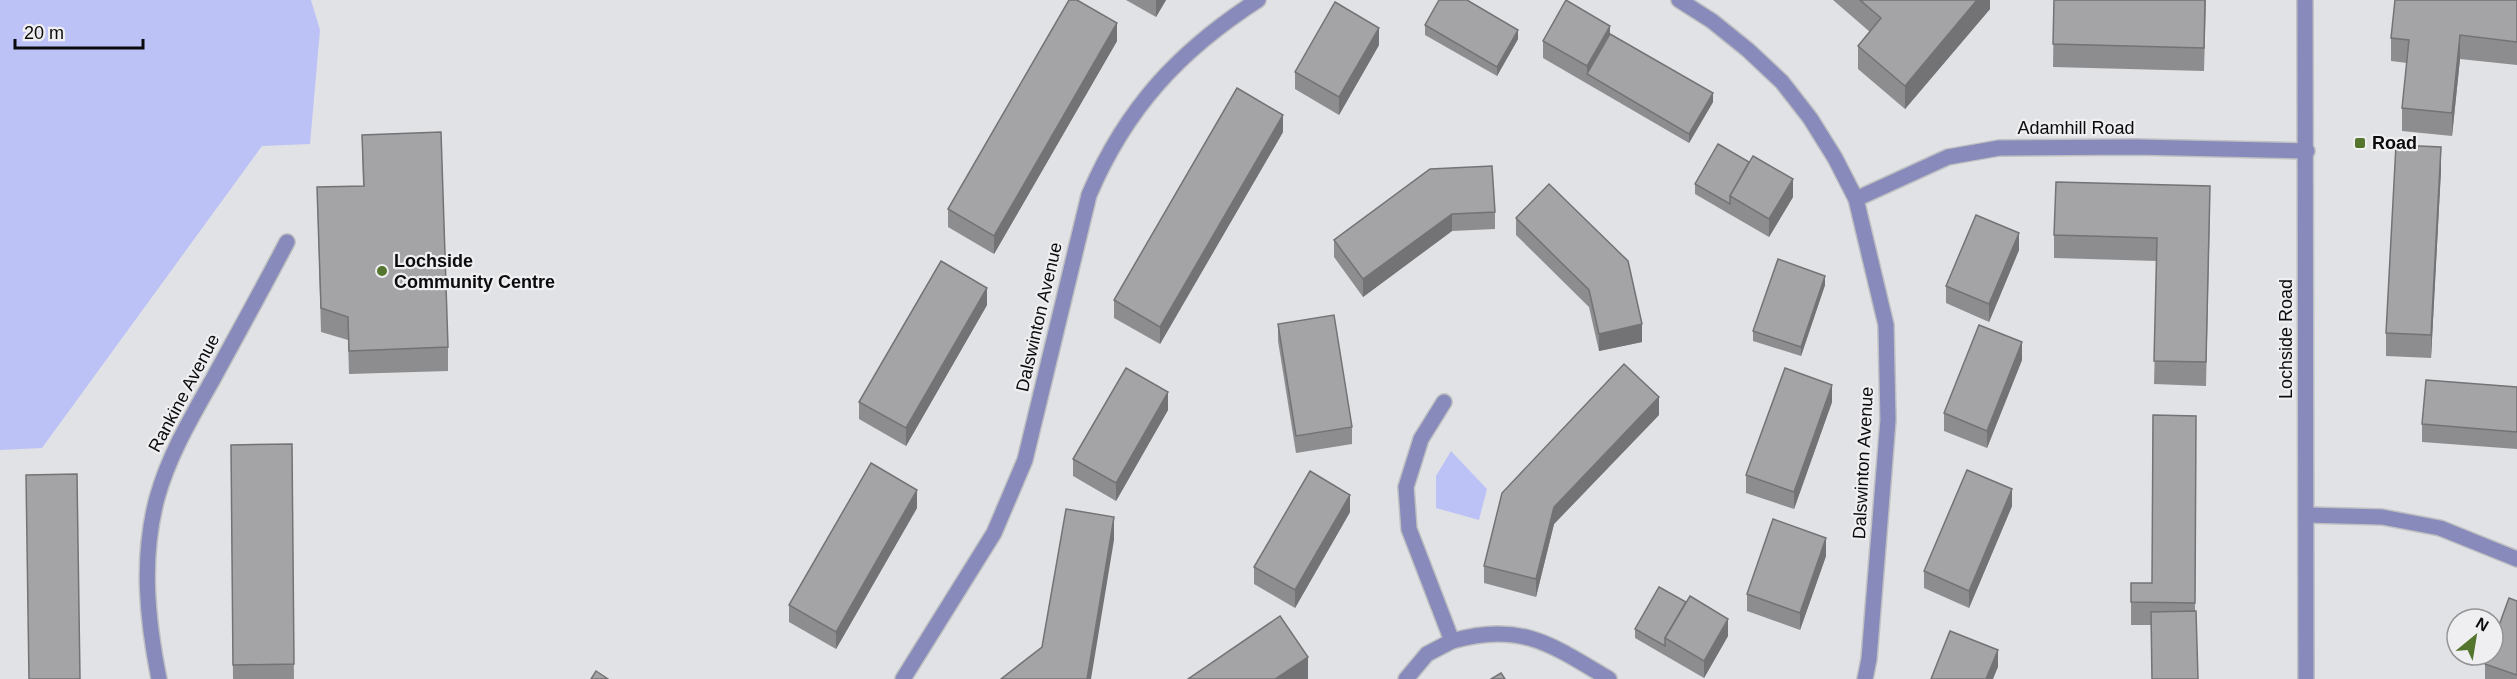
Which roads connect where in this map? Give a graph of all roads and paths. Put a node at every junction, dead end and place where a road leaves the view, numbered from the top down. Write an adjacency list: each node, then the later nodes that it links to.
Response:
1 (1258, 0): 12 (street, Dalswinton Avenue)
2 (1679, 0): 5 (street, Dalswinton Avenue)
3 (2305, 0): 4 (street, Lochside Road)
4 (2307, 152): 5 (street, Adamhill Road); 8 (street, Lochside Road)
5 (1856, 199): 15 (street, Dalswinton Avenue)
6 (288, 242): 11 (street, Rankine Avenue)
7 (1444, 402): 10 (street)
8 (2307, 514): 9 (street); 16 (street, Lochside Road)
9 (2517, 559)
10 (1452, 641): 13 (street); 14 (street)
11 (159, 679)
12 (903, 679)
13 (1406, 679)
14 (1609, 679)
15 (1864, 679)
16 (2306, 679)

